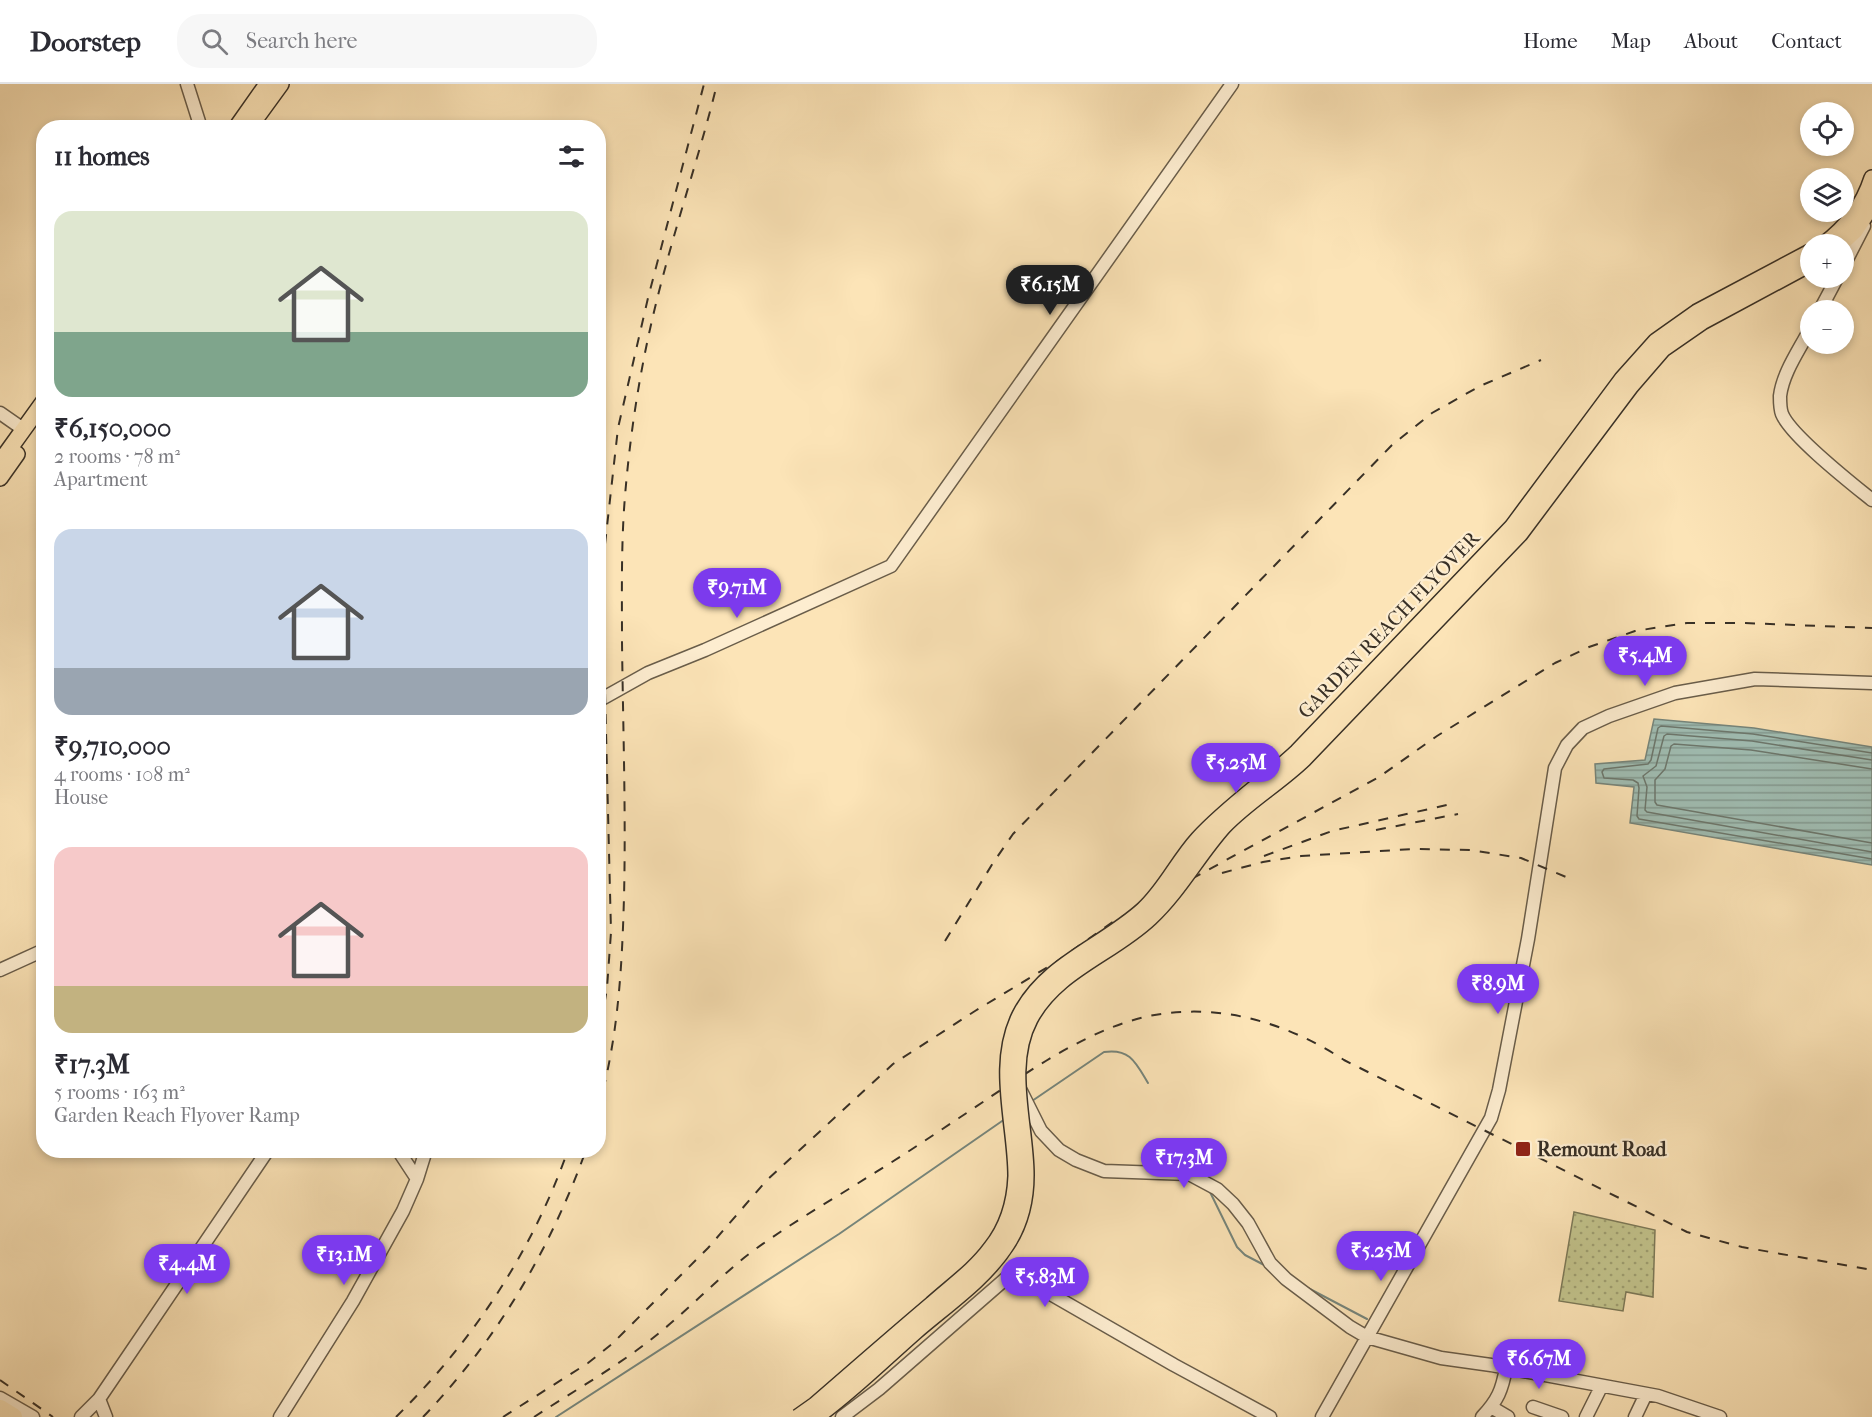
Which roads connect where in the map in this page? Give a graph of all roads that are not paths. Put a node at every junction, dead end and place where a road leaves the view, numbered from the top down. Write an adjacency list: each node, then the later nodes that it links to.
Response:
1 (187, 84): 5 (street)
2 (267, 84): 6 (main road)
3 (281, 84): 7 (main road)
4 (1232, 84): 25 (street)
5 (198, 120)
6 (242, 120)
7 (255, 120)
8 (1872, 178): 11 (main road)
9 (1872, 206): 12 (main road)
10 (1872, 212): 13 (street)
11 (1837, 234)
12 (1852, 234)
13 (1854, 246)
14 (1800, 257): 46 (main road, GARDEN REACH FLYOVER, bridge)
15 (1800, 269): 28 (main road, GARDEN REACH FLYOVER, bridge)
16 (1800, 349): 23 (street)
17 (36, 412): 19 (main road)
18 (0, 413): 19 (street)
19 (23, 429): 21 (main road)
20 (36, 429): 22 (main road)
21 (0, 462)
22 (0, 478)
23 (1872, 500)
24 (1872, 683): 33 (street)
25 (606, 697)
26 (36, 954): 27 (street)
27 (0, 970)
28 (1019, 1088): 33 (street); 47 (main road, GARDEN REACH FLYOVER, bridge)
29 (263, 1158): 37 (street)
30 (403, 1158): 32 (street)
31 (424, 1158): 32 (street)
32 (417, 1179): 45 (street)
33 (1367, 1337): 34 (street); 50 (street)
34 (1506, 1368): 35 (street); 38 (street)
35 (1601, 1387): 36 (street); 54 (street)
36 (1646, 1394): 41 (street); 55 (street)
37 (99, 1399): 43 (street); 44 (street)
38 (1491, 1407): 51 (street); 52 (street)
39 (1533, 1407): 53 (street)
40 (3, 1410): 42 (street)
41 (1700, 1413): 56 (street)
42 (33, 1417)
43 (81, 1417)
44 (106, 1417)
45 (280, 1417)
46 (798, 1417)
47 (816, 1417)
48 (842, 1417): 49 (street)
49 (1270, 1417)
50 (1322, 1417)
51 (1482, 1417)
52 (1508, 1417)
53 (1562, 1417)
54 (1586, 1417)
55 (1635, 1417)
56 (1720, 1417)

